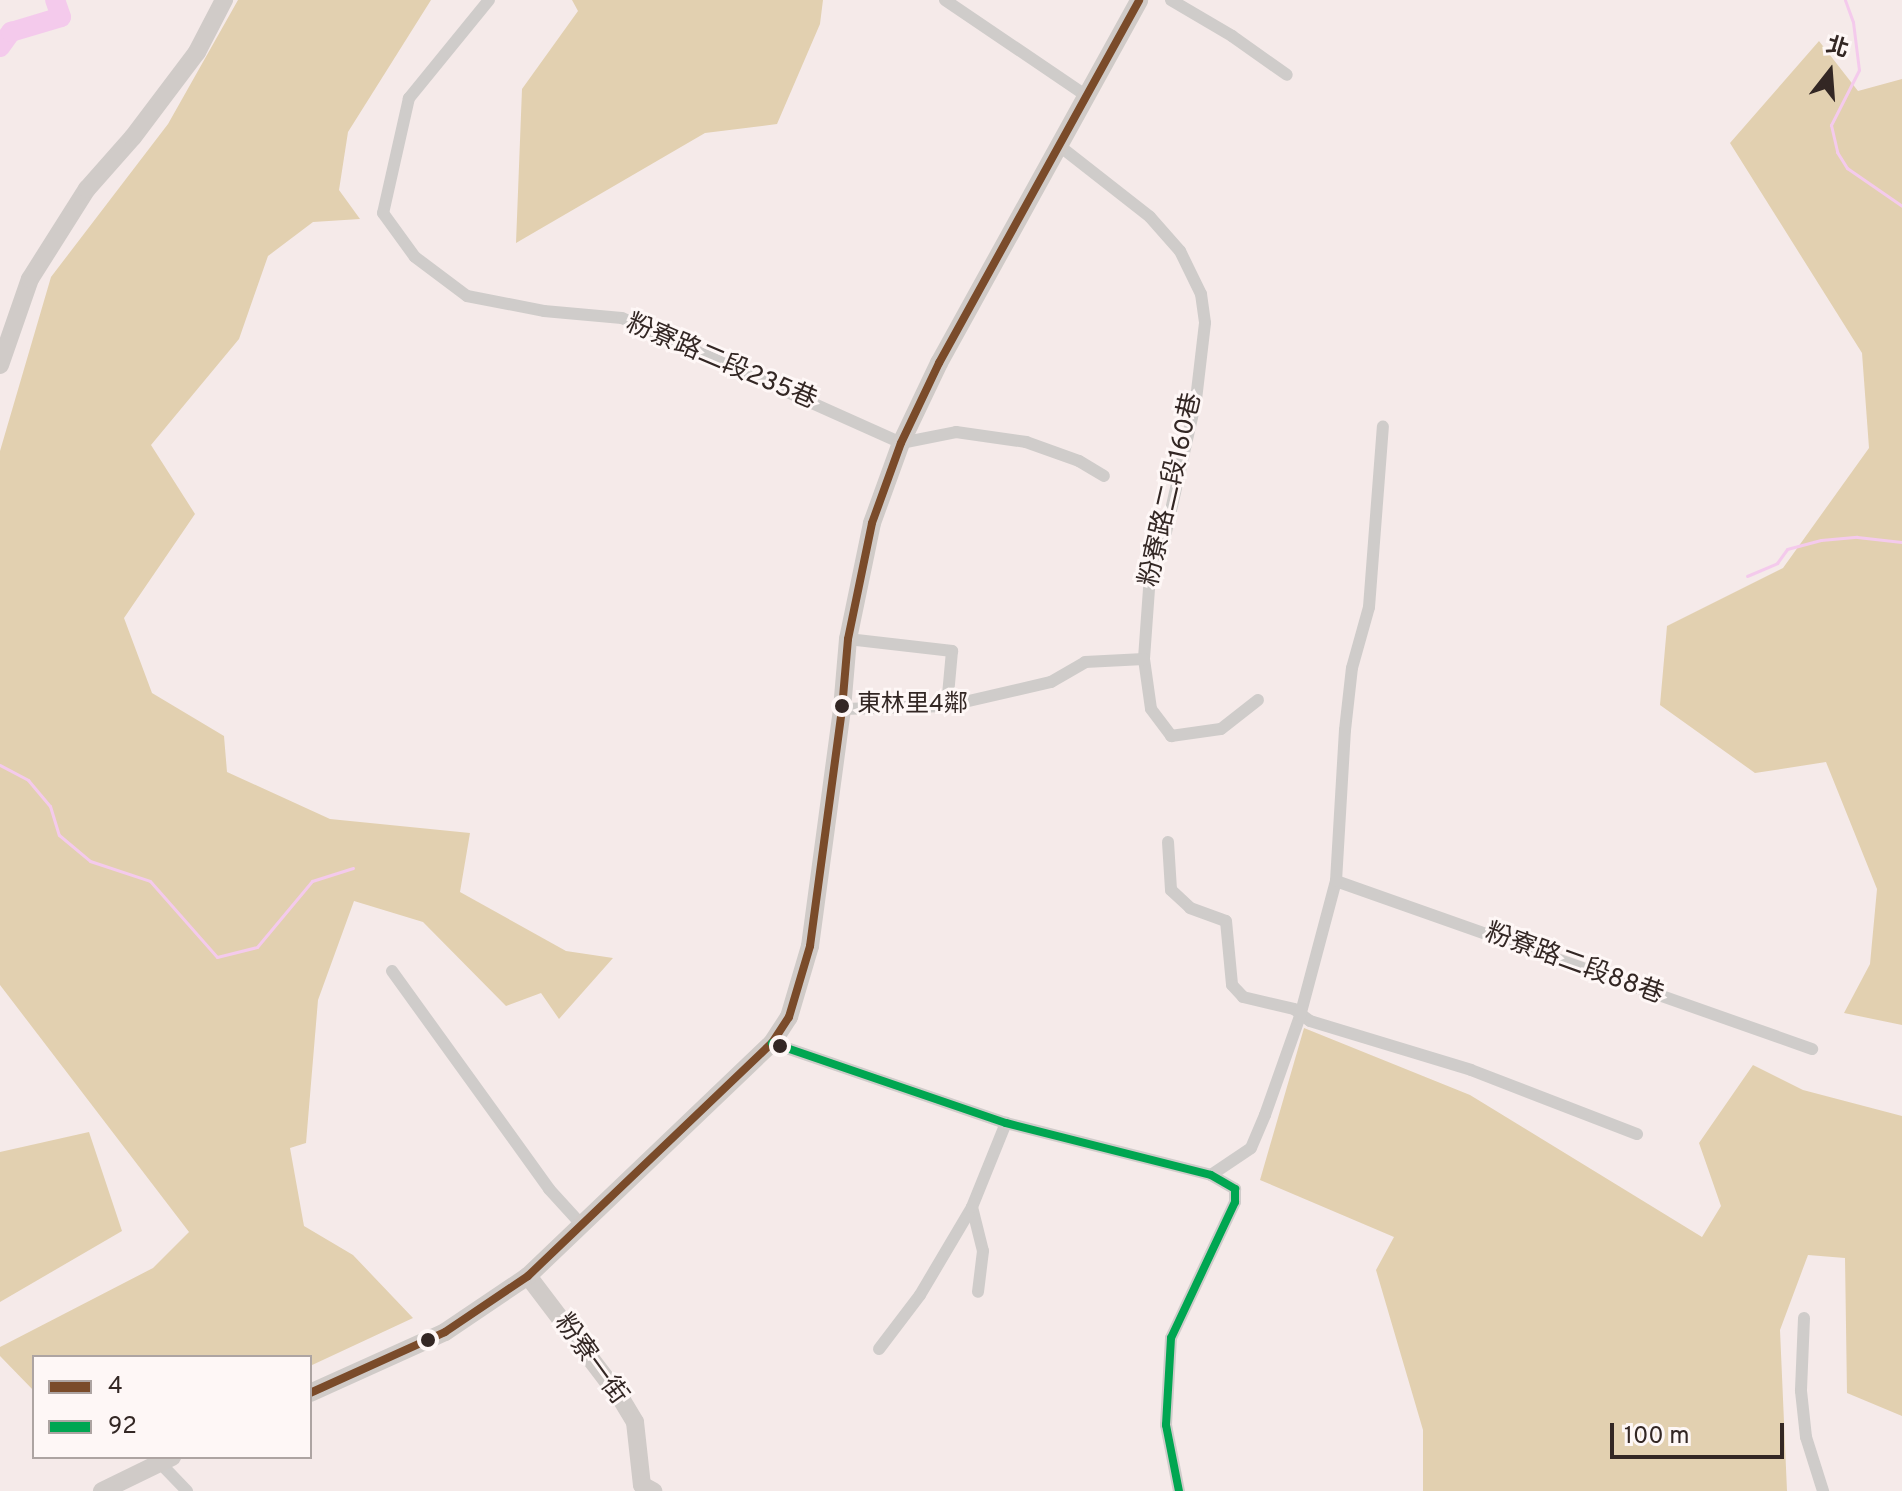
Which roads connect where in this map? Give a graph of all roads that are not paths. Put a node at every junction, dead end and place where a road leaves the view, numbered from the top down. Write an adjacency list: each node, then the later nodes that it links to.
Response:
1 (224, 0): 9 (main road)
2 (489, 0): 11 (street, 粉寮路二段235巷)
3 (945, 0): 7 (street)
4 (1139, 0): 7 (main road)
5 (1171, 0): 6 (street)
6 (1287, 75)
7 (1084, 94): 8 (main road)
8 (1057, 144): 11 (main road); 14 (street, 粉寮路二段160巷)
9 (0, 365)
10 (1383, 427): 19 (street)
11 (901, 443): 12 (street); 13 (main road)
12 (1104, 476)
13 (848, 639): 16 (street); 17 (main road)
14 (1144, 659): 15 (street, 粉寮路二段160巷); 16 (street)
15 (1258, 700)
16 (947, 706): 17 (street)
17 (842, 709): 22 (main road)
18 (1168, 842): 21 (street)
19 (1336, 881): 21 (street); 23 (street, 粉寮路二段88巷)
20 (392, 971): 28 (street)
21 (1300, 1016): 25 (street); 26 (street)
22 (772, 1043): 24 (street); 28 (main road)
23 (1812, 1049)
24 (1006, 1123): 26 (street); 27 (street)
25 (1637, 1134)
26 (1211, 1175): 38 (street)
27 (972, 1207): 30 (street); 32 (street)
28 (581, 1224): 29 (main road)
29 (528, 1276): 33 (main road); 37 (main road, 粉寮一街)
30 (978, 1292)
31 (1804, 1318): 39 (street)
32 (879, 1349)
33 (312, 1392)
34 (166, 1460): 35 (main road); 36 (street)
35 (102, 1491)
36 (187, 1491)
37 (653, 1491)
38 (1179, 1491)
39 (1823, 1491)

